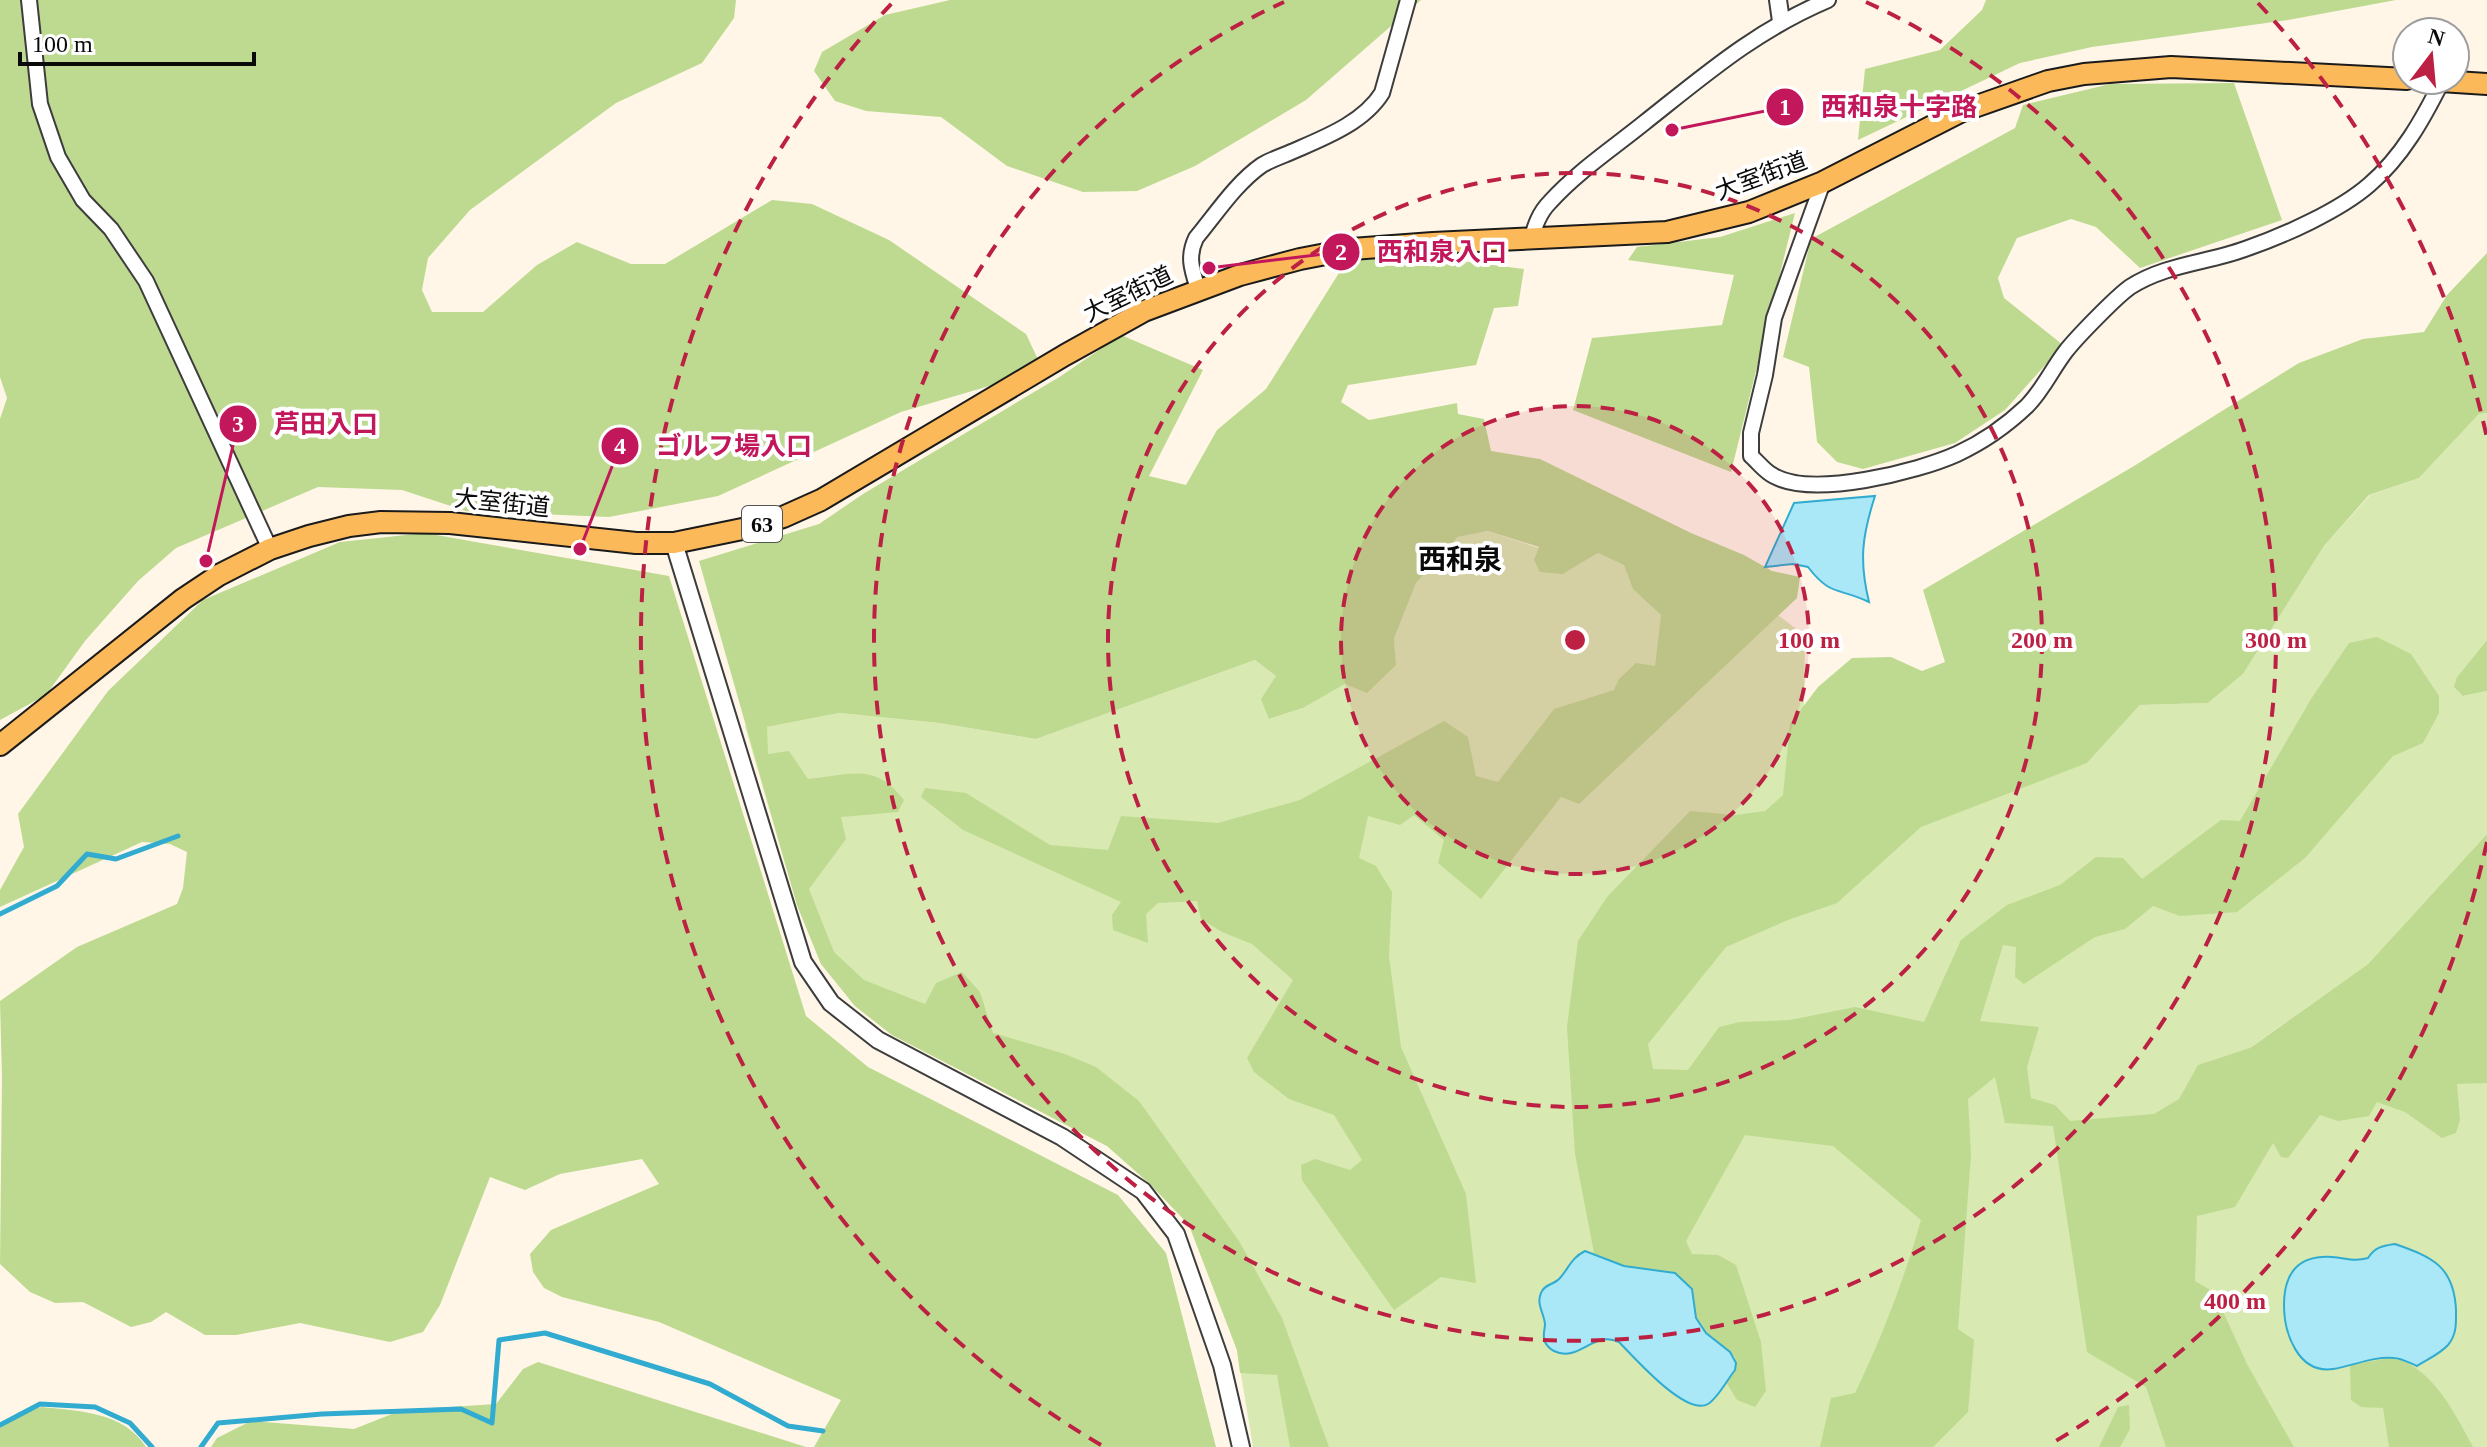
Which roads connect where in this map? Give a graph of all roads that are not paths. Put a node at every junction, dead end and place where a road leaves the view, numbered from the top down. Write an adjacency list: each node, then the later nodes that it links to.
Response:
1 (29, 0): 12 (street)
2 (1408, 0): 10 (street)
3 (1778, 0): 5 (street)
4 (1828, 0): 5 (street)
5 (1781, 21): 9 (street)
6 (2391, 78): 8 (main road, 大室街道 / 63)
7 (2429, 96): 8 (street)
8 (1823, 182): 9 (main road, 大室街道 / 63)
9 (1531, 240): 10 (main road, 大室街道 / 63)
10 (1198, 289): 11 (main road, 大室街道 / 63)
11 (674, 543): 12 (main road, 大室街道 / 63); 14 (street)
12 (270, 549): 13 (main road, 大室街道 / 63)
13 (0, 745)
14 (1241, 1447)

